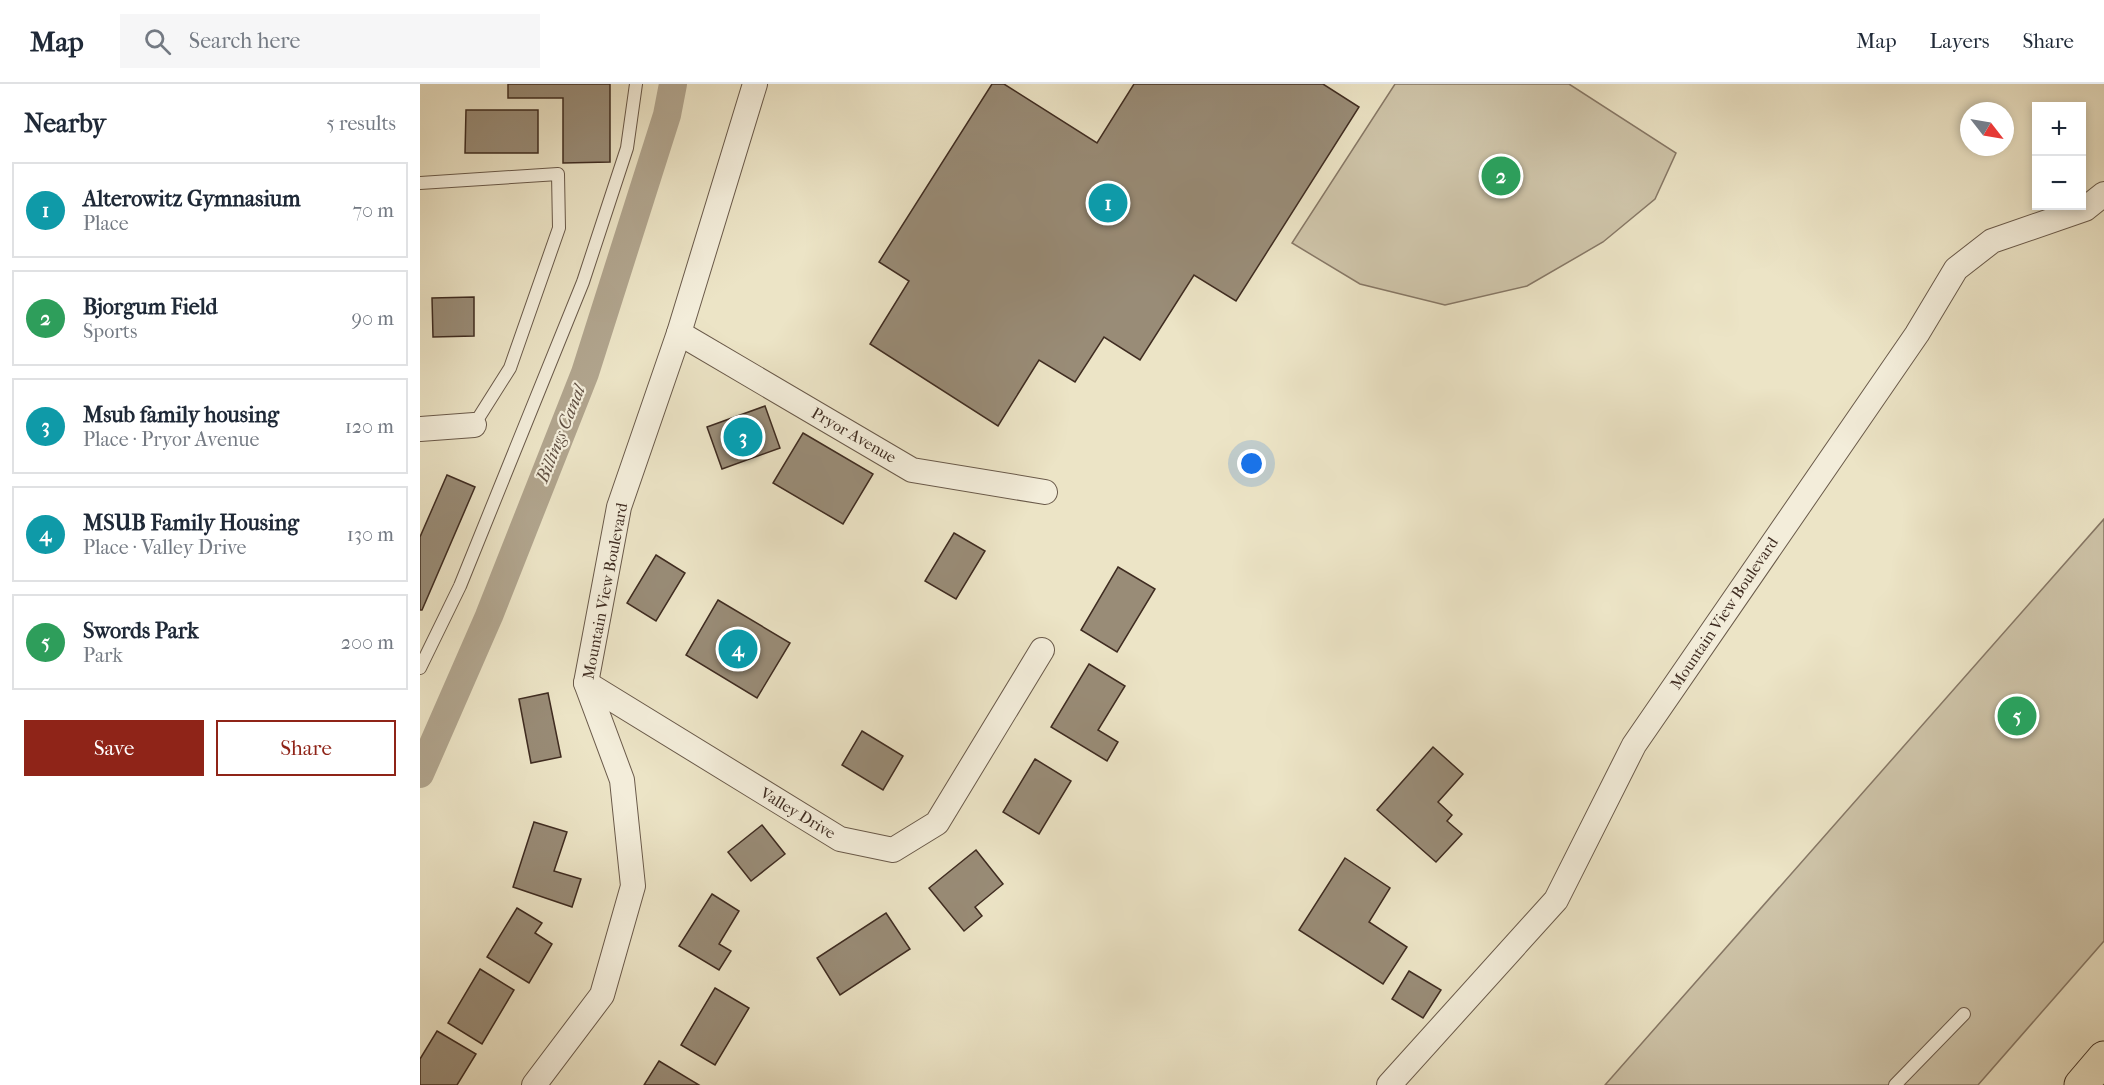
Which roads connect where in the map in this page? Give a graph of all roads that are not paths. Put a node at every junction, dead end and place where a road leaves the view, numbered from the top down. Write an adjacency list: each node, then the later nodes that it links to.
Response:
1 (636, 84): 10 (lane)
2 (755, 84): 5 (street, Mountain View Boulevard)
3 (420, 183): 6 (lane)
4 (2104, 194): 15 (street, Mountain View Boulevard)
5 (679, 333): 8 (street, Pryor Avenue); 11 (street, Mountain View Boulevard)
6 (474, 425): 7 (street)
7 (420, 429)
8 (1045, 492)
9 (1042, 650): 11 (street, Valley Drive)
10 (420, 668)
11 (586, 683): 14 (street, Mountain View Boulevard)
12 (1964, 1014): 16 (lane)
13 (2104, 1058): 17 (highway)
14 (534, 1085)
15 (1389, 1085)
16 (1895, 1085)
17 (2081, 1085)

